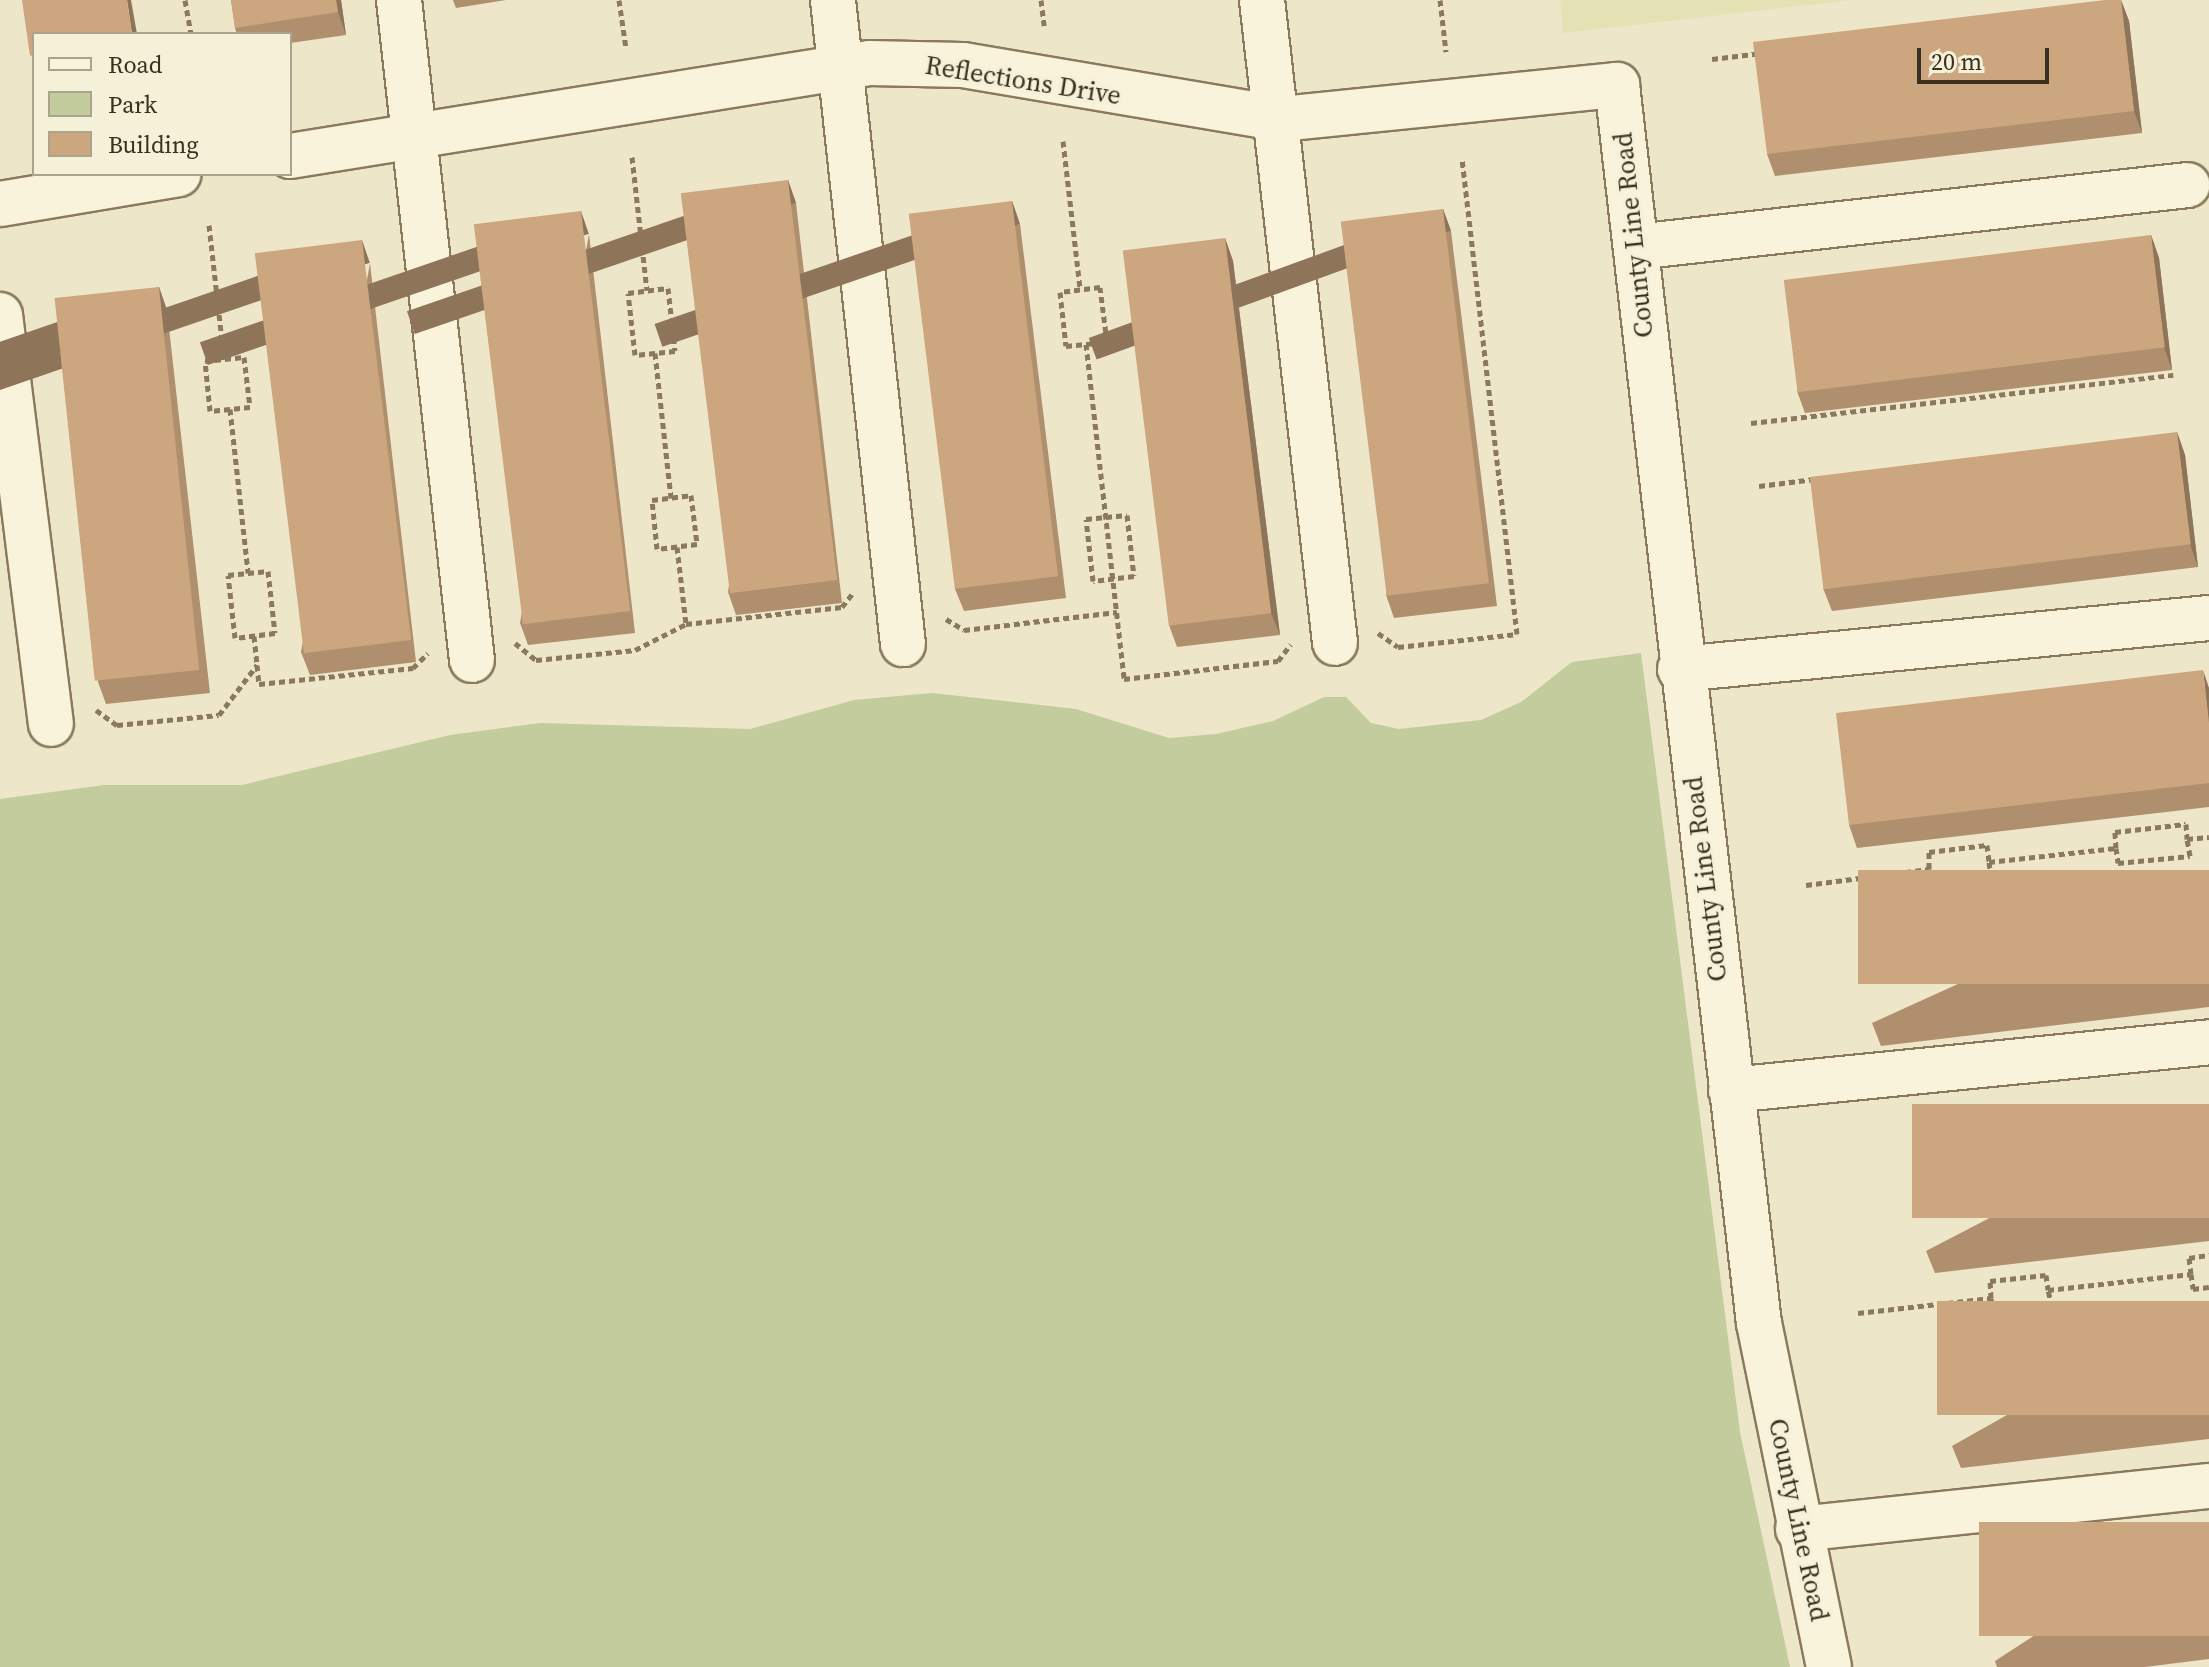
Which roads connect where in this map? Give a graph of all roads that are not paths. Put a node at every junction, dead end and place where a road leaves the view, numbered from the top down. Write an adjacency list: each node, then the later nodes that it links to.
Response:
1 (399, 0): 7 (street)
2 (833, 0): 4 (street)
3 (1262, 0): 6 (street)
4 (844, 66): 6 (street, Reflections Drive); 7 (street, Reflections Drive); 16 (street)
5 (1617, 85): 6 (street, Reflections Drive); 12 (street, County Line Road)
6 (1276, 118): 15 (street)
7 (419, 134): 8 (street, Reflections Drive); 17 (street)
8 (292, 156)
9 (167, 176): 11 (street)
10 (2188, 185): 12 (street)
11 (0, 204)
12 (1636, 247): 18 (street, County Line Road)
13 (0, 315): 19 (street)
14 (2209, 618): 18 (street)
15 (1335, 643)
16 (903, 644)
17 (472, 660)
18 (1680, 669): 21 (street, County Line Road)
19 (51, 724)
20 (2209, 1042): 21 (street)
21 (1731, 1090): 23 (street, County Line Road)
22 (2209, 1486): 23 (street)
23 (1798, 1529): 24 (street, County Line Road)
24 (1829, 1667)

